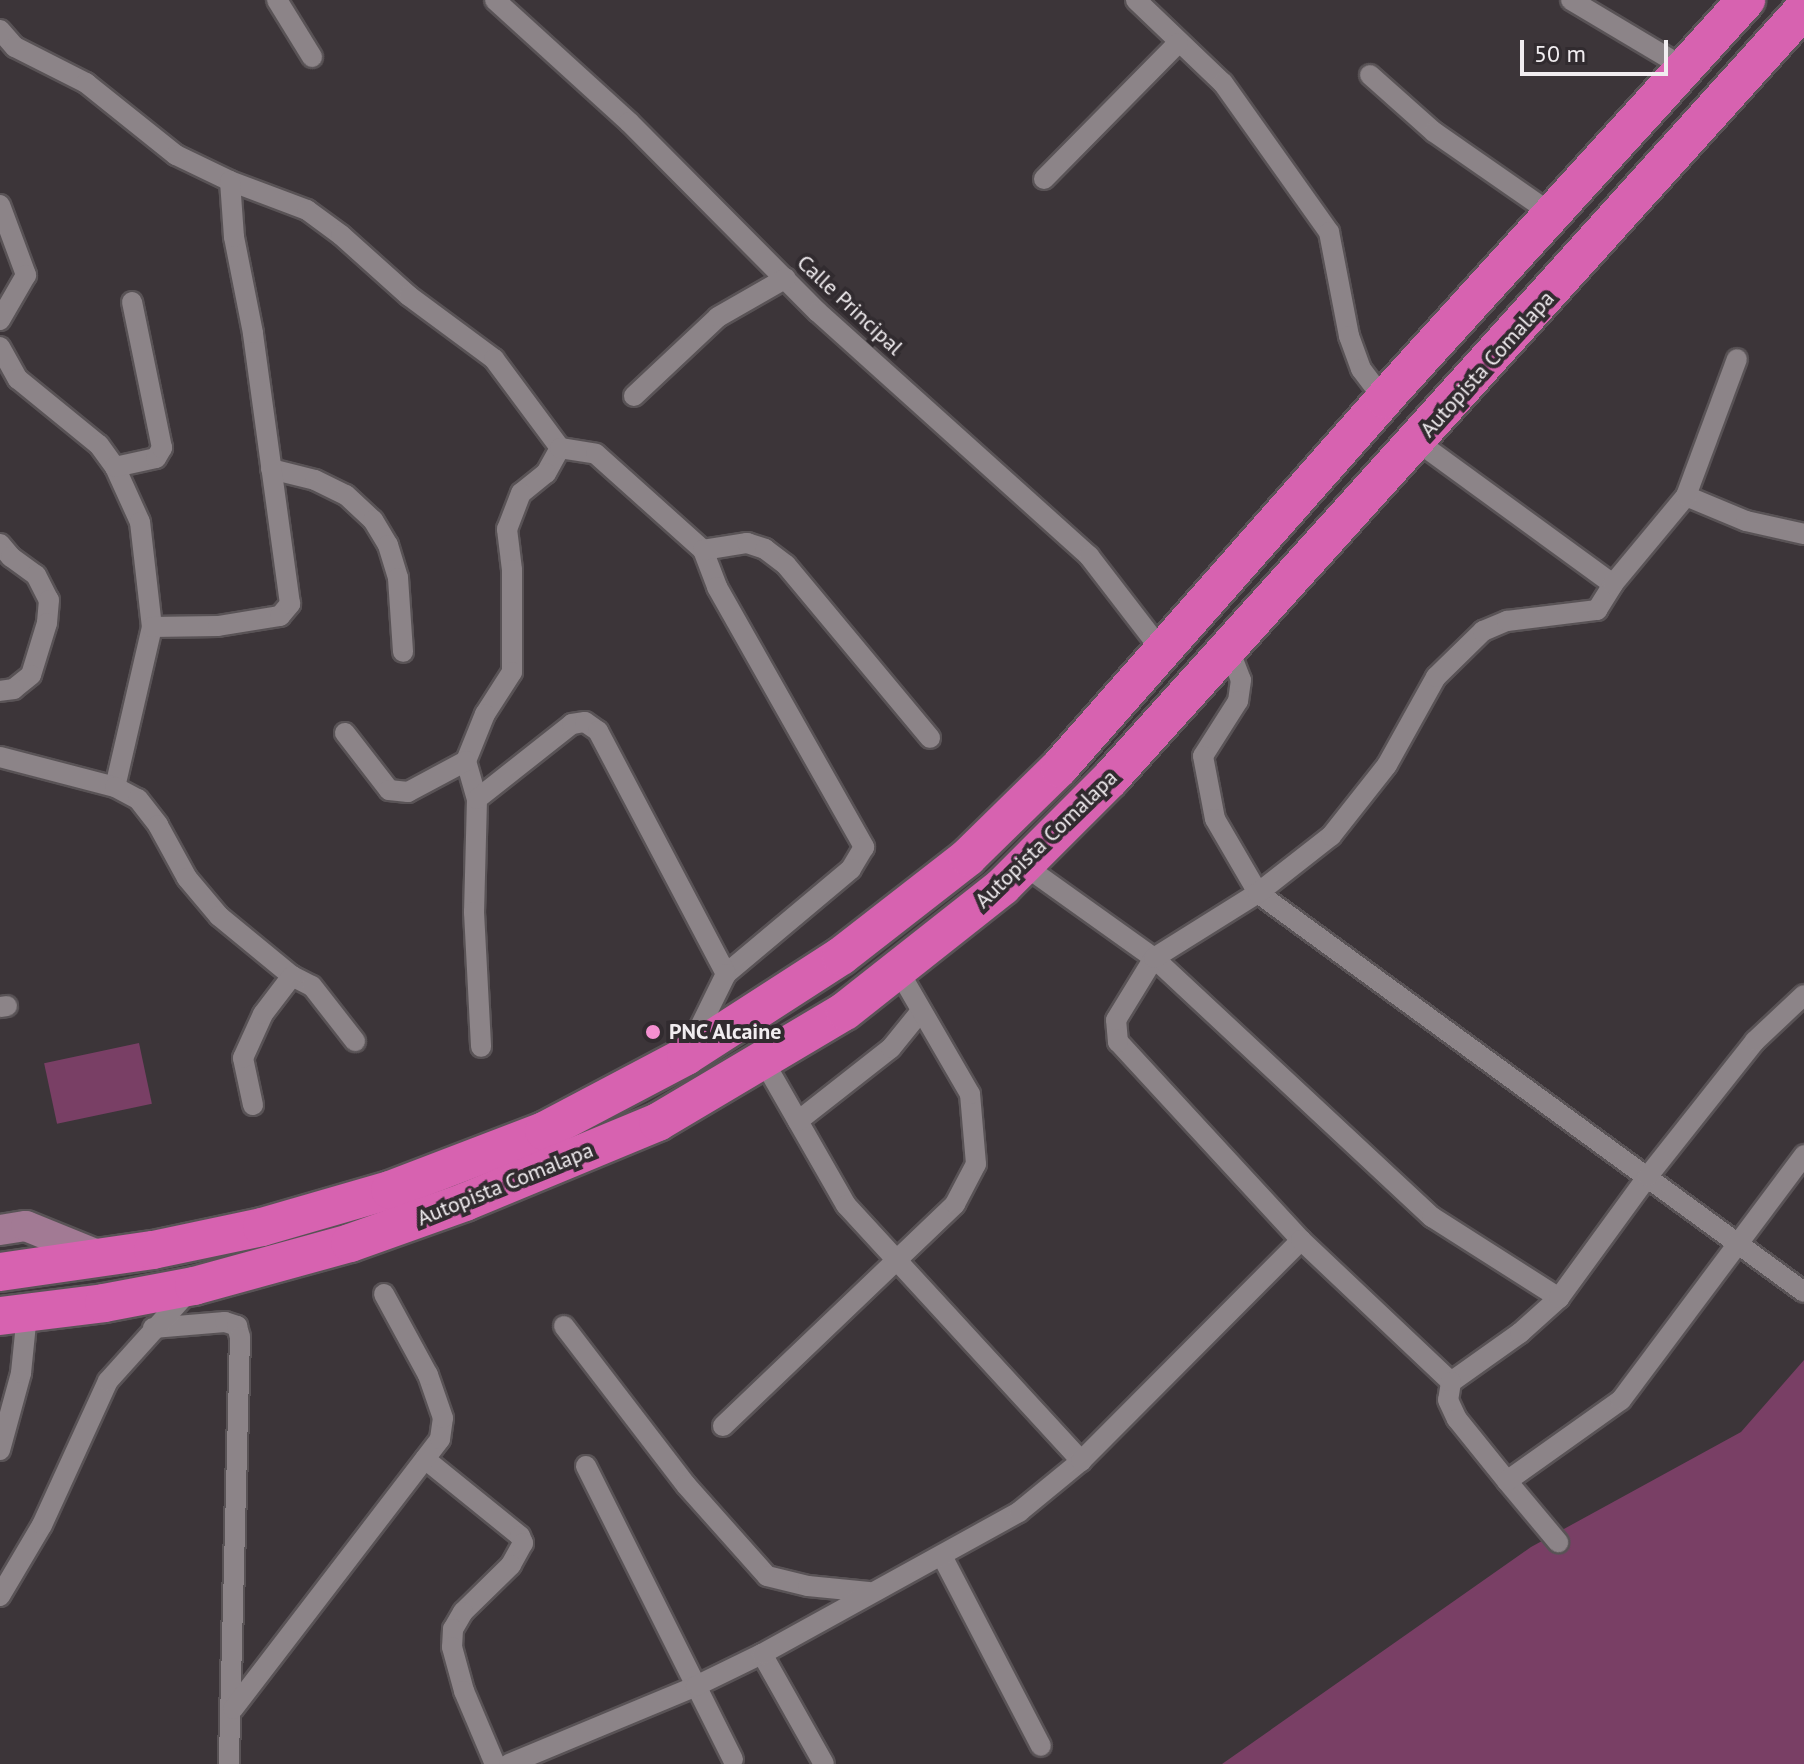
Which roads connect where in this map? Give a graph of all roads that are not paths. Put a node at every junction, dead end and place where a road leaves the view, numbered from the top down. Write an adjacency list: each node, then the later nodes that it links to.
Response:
1 (277, 0): 9 (street)
2 (495, 0): 16 (street, Calle Principal)
3 (1136, 0): 8 (street)
4 (1571, 0): 10 (street)
5 (1746, 0): 10 (highway, Autopista Comalapa)
6 (1804, 9): 24 (highway, Autopista Comalapa)
7 (0, 30): 13 (street)
8 (1178, 43): 12 (street); 23 (street)
9 (312, 57)
10 (1685, 68): 15 (highway, Autopista Comalapa)
11 (1370, 75): 15 (street)
12 (1044, 179)
13 (230, 181): 25 (street); 27 (street)
14 (0, 205): 17 (street)
15 (1552, 214): 23 (highway, Autopista Comalapa)
16 (786, 278): 22 (street); 36 (street, Calle Principal)
17 (9, 294): 19 (street)
18 (132, 302): 26 (street)
19 (0, 320)
20 (0, 347): 26 (street)
21 (1737, 359): 28 (street)
22 (634, 396)
23 (1384, 399): 36 (highway, Autopista Comalapa)
24 (1418, 442): 32 (street); 34 (highway, Autopista Comalapa)
25 (560, 448): 31 (street); 41 (street)
26 (115, 467): 33 (street)
27 (271, 469): 33 (street); 35 (street)
28 (1686, 496): 29 (street); 32 (street)
29 (1804, 534)
30 (0, 544): 37 (street)
31 (703, 550): 39 (street); 48 (street)
32 (1613, 584): 45 (street)
33 (152, 627): 42 (street)
34 (1229, 649): 44 (highway, Autopista Comalapa); 45 (street)
35 (403, 652)
36 (1163, 652): 54 (highway, Autopista Comalapa)
37 (0, 691)
38 (345, 733): 41 (street)
39 (930, 738)
40 (0, 757): 42 (street)
41 (466, 761): 43 (street)
42 (115, 787): 49 (street)
43 (477, 799): 48 (street); 53 (street)
44 (1025, 866): 46 (street); 47 (highway, Autopista Comalapa)
45 (1258, 893): 46 (street); 59 (street)
46 (1154, 958): 61 (street); 69 (street)
47 (898, 970): 51 (street); 55 (highway, Autopista Comalapa)
48 (726, 974): 54 (street)
49 (292, 976): 52 (street); 56 (street)
50 (1804, 995): 59 (street)
51 (921, 1011): 57 (street); 64 (street)
52 (355, 1041)
53 (481, 1047)
54 (686, 1056): 63 (highway, Autopista Comalapa)
55 (763, 1060): 57 (street); 66 (highway, Autopista Comalapa)
56 (253, 1105)
57 (798, 1121): 64 (street)
58 (1804, 1155): 62 (street)
59 (1648, 1176): 62 (street); 69 (street)
60 (0, 1230): 63 (street)
61 (1301, 1240): 73 (street); 77 (street)
62 (1738, 1247): 67 (street); 79 (street)
63 (105, 1258): 65 (highway, Autopista Comalapa)
64 (898, 1260): 74 (street); 77 (street)
65 (0, 1272)
66 (194, 1286): 70 (highway, Autopista Comalapa); 72 (street)
67 (1804, 1292)
68 (384, 1294): 76 (street)
69 (1559, 1298): 73 (street)
70 (13, 1315): 75 (street)
71 (564, 1326): 82 (street)
72 (153, 1328): 83 (street); 86 (street)
73 (1451, 1382): 79 (street)
74 (723, 1426)
75 (0, 1450)
76 (425, 1459): 86 (street); 90 (street)
77 (1081, 1461): 81 (street)
78 (586, 1466): 85 (street)
79 (1507, 1481): 80 (street)
80 (1558, 1542)
81 (942, 1556): 82 (street); 87 (street)
82 (869, 1592): 84 (street)
83 (0, 1596)
84 (762, 1654): 85 (street); 92 (street)
85 (696, 1686): 88 (street); 91 (street)
86 (233, 1709): 89 (street)
87 (1041, 1746)
88 (733, 1759)
89 (229, 1764)
90 (495, 1764)
91 (509, 1764)
92 (824, 1764)

